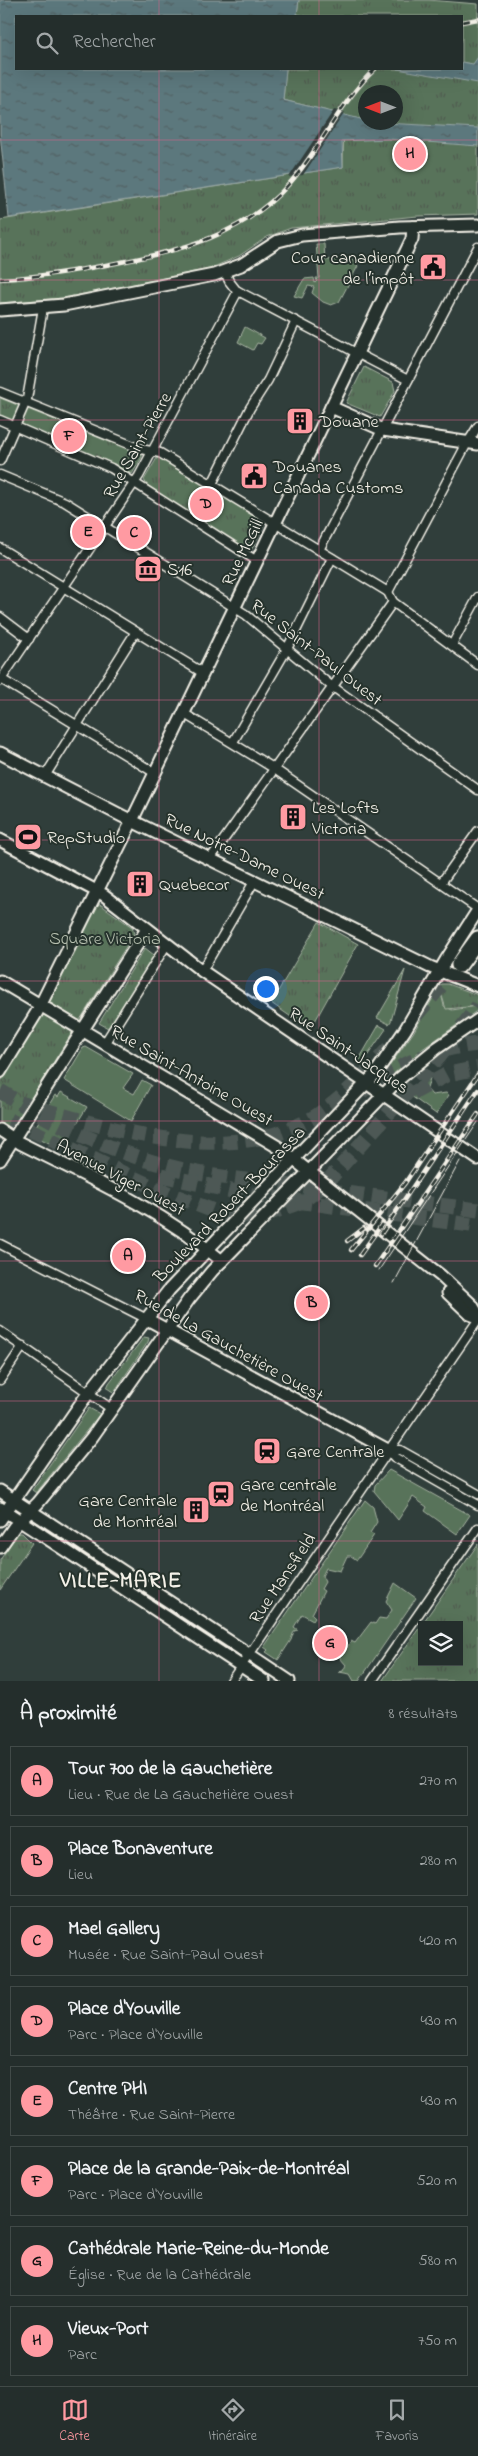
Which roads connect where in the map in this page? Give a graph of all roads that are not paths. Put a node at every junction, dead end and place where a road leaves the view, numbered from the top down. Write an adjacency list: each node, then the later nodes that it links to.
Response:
1 (478, 225): 2 (main road)
2 (413, 227): 4 (main road); 9 (main road, Rue McGill)
3 (478, 247): 10 (street)
4 (225, 272): 5 (street); 6 (main road)
5 (238, 291): 8 (street); 19 (street, Rue Saint-Pierre)
6 (43, 308): 7 (main road); 12 (street)
7 (0, 310)
8 (296, 321): 9 (street); 23 (street)
9 (357, 354): 10 (street); 13 (main road, Rue McGill)
10 (408, 380): 17 (street)
11 (0, 392): 12 (street)
12 (26, 404): 15 (street); 19 (street)
13 (331, 407): 17 (main road); 24 (main road, Rue McGill)
14 (0, 420): 15 (street)
15 (15, 426): 20 (street); 22 (street)
16 (478, 426): 18 (street)
17 (382, 430): 18 (main road); 27 (street)
18 (473, 443): 31 (street)
19 (153, 451): 22 (street, Rue Saint-Pierre); 23 (street)
20 (0, 461)
21 (0, 476): 25 (street, Rue Saint-Paul Ouest)
22 (135, 482): 25 (street, Rue Saint-Pierre); 29 (street)
23 (212, 484): 24 (street)
24 (275, 523): 27 (street); 29 (main road, Rue McGill)
25 (104, 527): 30 (street, Rue Saint-Pierre); 34 (street, Rue Saint-Paul Ouest)
26 (0, 548): 30 (street)
27 (319, 550): 28 (street)
28 (332, 558): 31 (street); 39 (street)
29 (257, 561): 34 (main road, Rue McGill)
30 (62, 587): 36 (street); 37 (street, Rue Saint-Pierre)
31 (388, 592): 33 (street)
32 (478, 597): 38 (street)
33 (393, 602): 38 (street); 43 (street)
34 (235, 607): 39 (street, Rue Saint-Paul Ouest); 41 (main road, Rue McGill)
35 (0, 616): 37 (street)
36 (135, 633): 41 (street); 45 (street)
37 (29, 639): 42 (street, Rue Saint-Pierre)
38 (452, 645): 40 (street)
39 (287, 649): 43 (street, Rue Saint-Paul Ouest); 46 (street)
40 (478, 665)
41 (203, 674): 44 (main road, Rue McGill)
42 (1, 680): 45 (street)
43 (333, 686): 48 (street); 51 (street, Rue Saint-Paul Ouest)
44 (184, 713): 46 (street); 49 (main road, Rue McGill)
45 (77, 725): 49 (street); 50 (street)
46 (232, 742): 48 (street)
47 (0, 753): 50 (main road, Rue Notre-Dame Ouest)
48 (273, 768): 55 (street); 57 (street)
49 (155, 773): 52 (main road, Rue McGill)
50 (45, 776): 52 (main road, Rue Notre-Dame Ouest)
51 (478, 790)
52 (132, 820): 55 (main road, Rue Notre-Dame Ouest); 58 (main road, Rue McGill)
53 (478, 831): 57 (street)
54 (0, 840): 58 (main road, Rue Saint-Jacques)
55 (210, 859): 56 (main road, Rue Notre-Dame Ouest)
56 (255, 880): 64 (street); 65 (main road, Rue Notre-Dame Ouest)
57 (441, 883): 59 (street)
58 (96, 891): 60 (main road, Rue Saint-Jacques); 68 (main road, Rue McGill)
59 (478, 909): 65 (main road, Boulevard Robert-Bourassa)
60 (147, 929): 62 (main road, Rue Saint-Jacques); 70 (main road)
61 (478, 939): 63 (highway)
62 (167, 944): 64 (main road, Rue Saint-Jacques); 71 (street)
63 (459, 965)
64 (202, 971): 73 (main road, Rue Saint-Jacques)
65 (440, 971): 67 (main road, Rue Notre-Dame Ouest); 73 (main road, Boulevard Robert-Bourassa)
66 (0, 981): 68 (main road, Rue Saint-Antoine Ouest)
67 (478, 986)
68 (40, 1004): 70 (main road, Rue Saint-Antoine Ouest); 72 (main road, Rue McGill)
69 (478, 1020): 74 (main road, Boulevard Robert-Bourassa)
70 (82, 1030): 71 (main road, Rue Saint-Antoine Ouest); 76 (main road)
71 (104, 1044): 79 (main road, Rue Saint-Antoine Ouest)
72 (0, 1072)
73 (367, 1083): 74 (main road, Rue Saint-Jacques); 79 (main road, Boulevard Robert-Bourassa)
74 (384, 1094): 77 (main road, Rue Saint-Jacques); 80 (main road, Boulevard Robert-Bourassa)
75 (0, 1130): 76 (main road, Avenue Viger Ouest)
76 (13, 1138): 78 (main road); 82 (main road, Avenue Viger Ouest)
77 (478, 1159)
78 (0, 1160)
79 (295, 1160): 80 (main road, Rue Saint-Antoine Ouest); 82 (main road, Boulevard Robert-Bourassa)
80 (309, 1171): 83 (main road, Boulevard Robert-Bourassa); 84 (main road, Rue Saint-Antoine Ouest)
81 (0, 1244): 85 (street, Rue de La Gauchetière Ouest)
82 (207, 1248): 83 (main road, Avenue Viger Ouest); 85 (main road, Boulevard Robert-Bourassa)
83 (222, 1261): 86 (main road, Boulevard Robert-Bourassa)
84 (478, 1317): 92 (street, Rue Mansfield)
85 (146, 1319): 86 (main road, Rue de La Gauchetière Ouest); 90 (main road, Boulevard Robert-Bourassa)
86 (168, 1330): 91 (main road, Boulevard Robert-Bourassa); 92 (main road, Rue de La Gauchetière Ouest)
87 (0, 1331): 88 (street)
88 (23, 1346): 89 (street); 90 (street)
89 (0, 1380)
90 (90, 1392): 91 (street); 95 (main road, Boulevard Robert-Bourassa)
91 (113, 1410): 97 (main road, Boulevard Robert-Bourassa)
92 (388, 1450): 94 (street, Rue de La Gauchetière Ouest); 96 (street, Rue de La Gauchetière Ouest); 102 (street, Rue Mansfield)
93 (0, 1491): 95 (main road)
94 (478, 1494)
95 (14, 1500): 97 (main road); 98 (main road, Boulevard Robert-Bourassa)
96 (478, 1505)
97 (31, 1510): 99 (main road, Boulevard Robert-Bourassa); 102 (main road, bridge)
98 (2, 1513): 99 (main road)
99 (20, 1521): 101 (main road, Boulevard Robert-Bourassa); 103 (main road, bridge)
100 (478, 1528): 107 (street)
101 (0, 1547)
102 (244, 1651): 103 (street, Rue Mansfield); 106 (main road)
103 (237, 1664): 104 (street, Rue Mansfield); 105 (main road)
104 (231, 1681)
105 (264, 1681)
106 (289, 1681)
107 (372, 1681)

